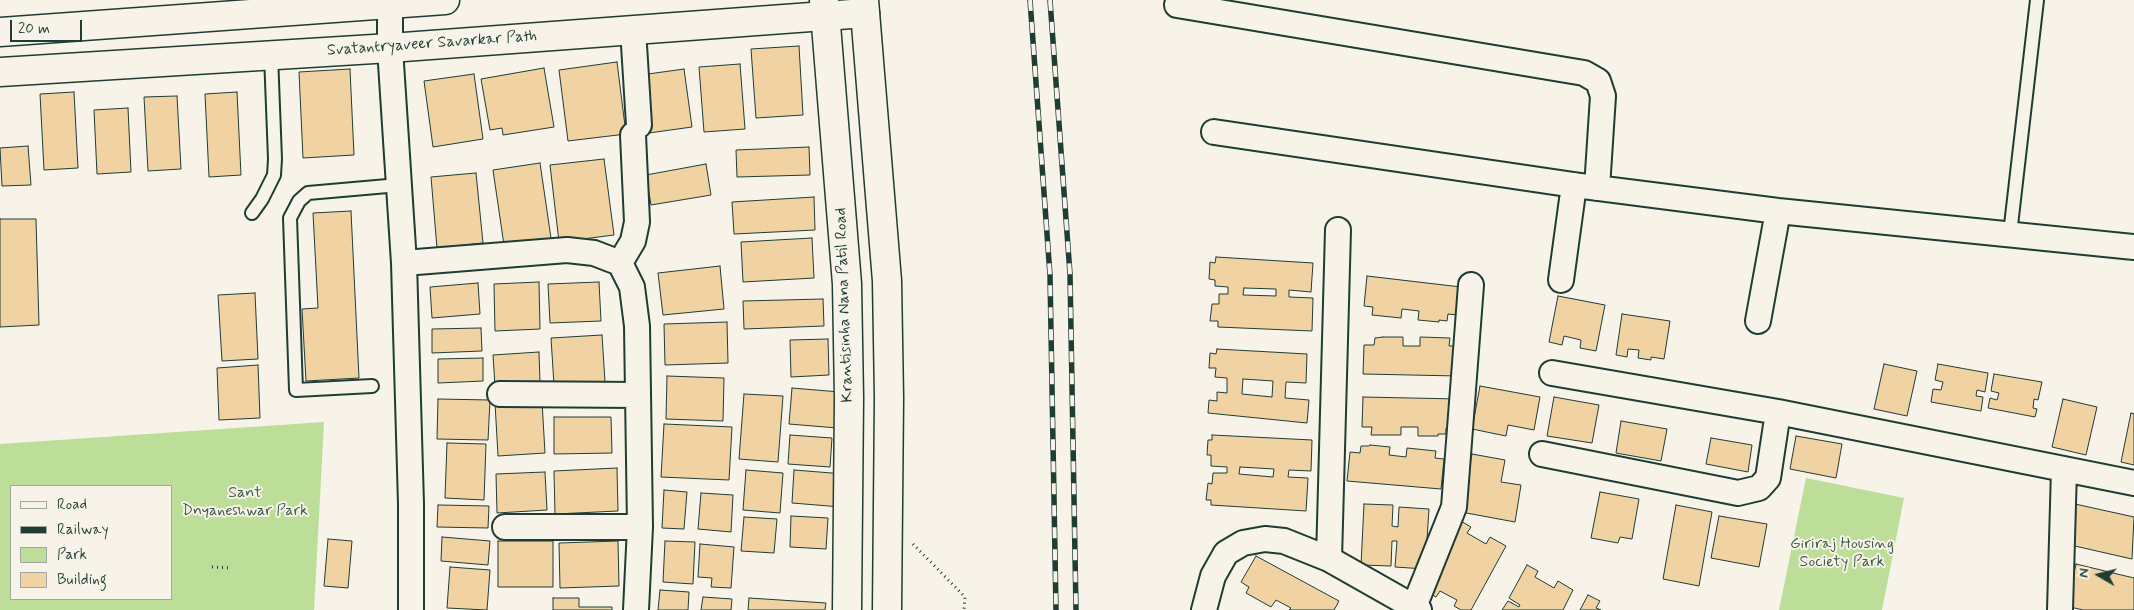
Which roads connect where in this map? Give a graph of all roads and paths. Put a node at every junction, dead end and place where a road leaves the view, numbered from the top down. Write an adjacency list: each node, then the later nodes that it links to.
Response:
1 (445, 0): 3 (main road)
2 (2037, 0): 18 (lane)
3 (390, 4): 8 (main road); 9 (street)
4 (1177, 5): 14 (street)
5 (864, 7): 6 (main road, Svatantryaveer Savarkar Path); 35 (main road)
6 (824, 8): 7 (main road, Svatantryaveer Savarkar Path); 42 (main road, Krantisinha Nana Patil Road)
7 (633, 29): 9 (main road, Svatantryaveer Savarkar Path); 21 (street)
8 (0, 32)
9 (390, 48): 10 (main road, Svatantryaveer Savarkar Path); 13 (street)
10 (271, 55): 11 (main road, Svatantryaveer Savarkar Path); 16 (lane)
11 (0, 72)
12 (1214, 132): 14 (street)
13 (399, 185): 20 (street); 26 (lane)
14 (1586, 187): 15 (street); 22 (street)
15 (1778, 211): 18 (street); 24 (street)
16 (252, 213)
17 (1338, 230): 36 (street)
18 (2010, 234): 19 (street)
19 (2134, 246)
20 (404, 263): 21 (street); 40 (street)
21 (620, 263): 28 (street)
22 (1561, 280)
23 (1471, 285): 39 (street)
24 (1758, 321)
25 (1552, 373): 29 (street)
26 (372, 386)
27 (500, 394): 28 (street)
28 (638, 395): 34 (street)
29 (1778, 412): 30 (street); 31 (street)
30 (1542, 454)
31 (2064, 469): 32 (street); 46 (street)
32 (2134, 483)
33 (505, 527): 34 (street)
34 (640, 527): 41 (street)
35 (888, 536): 43 (main road); 44 (path)
36 (1329, 558): 39 (street); 45 (street)
37 (212, 567): 38 (path)
38 (230, 568)
39 (1416, 608)
40 (411, 610)
41 (636, 610)
42 (847, 610)
43 (887, 610)
44 (964, 610)
45 (1204, 610)
46 (2060, 610)

